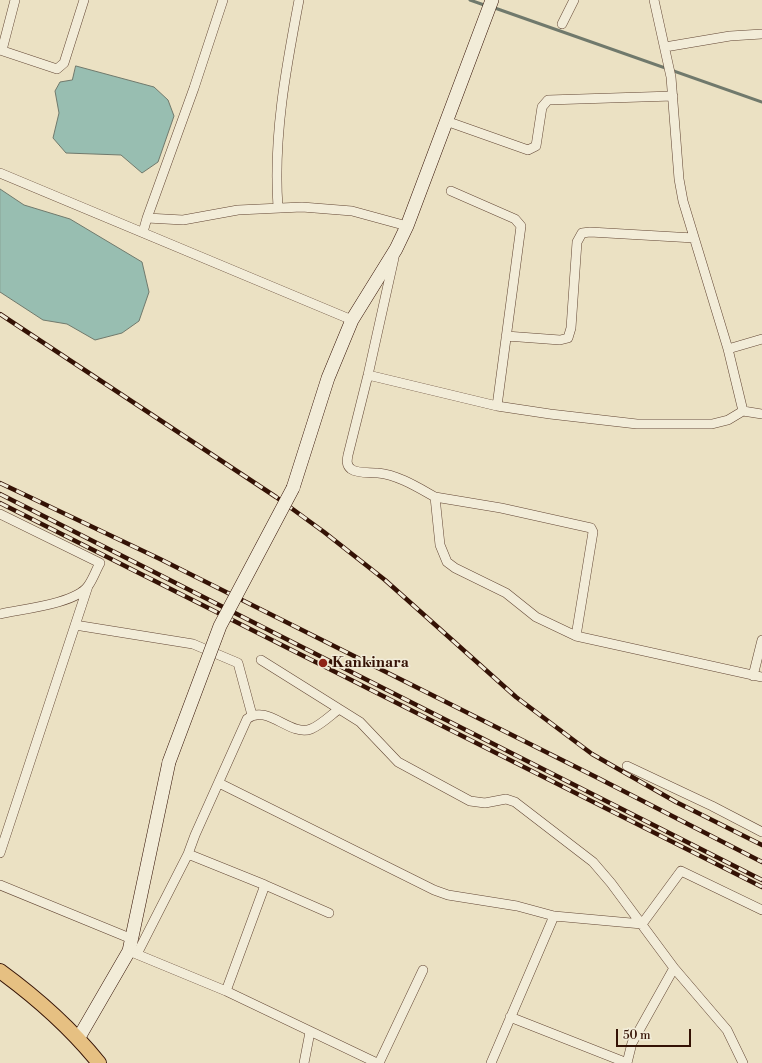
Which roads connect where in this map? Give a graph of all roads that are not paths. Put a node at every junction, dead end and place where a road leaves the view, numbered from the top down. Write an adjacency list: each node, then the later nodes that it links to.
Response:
1 (15, 0): 11 (street)
2 (84, 0): 11 (street)
3 (223, 0): 17 (street)
4 (299, 0): 16 (street)
5 (574, 0): 8 (street)
6 (654, 0): 10 (street)
7 (490, 3): 13 (main road)
8 (562, 24)
9 (762, 34): 10 (street)
10 (665, 47): 12 (street)
11 (1, 50)
12 (673, 96): 13 (street); 20 (street)
13 (446, 121): 18 (main road)
14 (0, 173): 19 (street)
15 (451, 191): 23 (street)
16 (278, 207): 17 (street); 18 (street)
17 (147, 218): 19 (street)
18 (407, 226): 21 (main road)
19 (143, 232): 22 (street)
20 (694, 238): 23 (street); 25 (street)
21 (396, 249): 22 (main road); 26 (street)
22 (352, 320): 52 (main road, bridge)
23 (506, 336): 27 (street)
24 (762, 339): 25 (street)
25 (728, 349): 28 (street)
26 (368, 375): 27 (street); 30 (street)
27 (497, 406): 28 (street)
28 (743, 411): 29 (street)
29 (762, 414)
30 (435, 497): 35 (street); 35 (street)
31 (0, 514): 32 (street)
32 (88, 586): 33 (street); 34 (street)
33 (0, 614)
34 (75, 625): 40 (street); 44 (street)
35 (576, 636): 38 (street)
36 (762, 640): 38 (street)
37 (261, 660): 39 (street)
38 (757, 677)
39 (339, 709): 40 (street); 51 (street)
40 (252, 715): 42 (street)
41 (627, 766): 43 (street)
42 (219, 783): 45 (street); 50 (street)
43 (762, 832)
44 (0, 853)
45 (188, 854): 47 (street); 52 (street)
46 (0, 885): 52 (street)
47 (265, 886): 49 (street); 56 (street)
48 (762, 910): 51 (street)
49 (329, 914)
50 (554, 916): 51 (street); 57 (street)
51 (642, 924): 53 (street)
52 (133, 948): 56 (street); 59 (main road)
53 (674, 968): 64 (street); 65 (street)
54 (423, 970): 62 (street)
55 (0, 971): 59 (main road)
56 (226, 991): 58 (street)
57 (510, 1017): 63 (street); 64 (street)
58 (310, 1032): 61 (street); 62 (street)
59 (78, 1039): 60 (main road)
60 (99, 1063)
61 (304, 1063)
62 (378, 1063)
63 (492, 1063)
64 (627, 1063)
65 (743, 1063)

